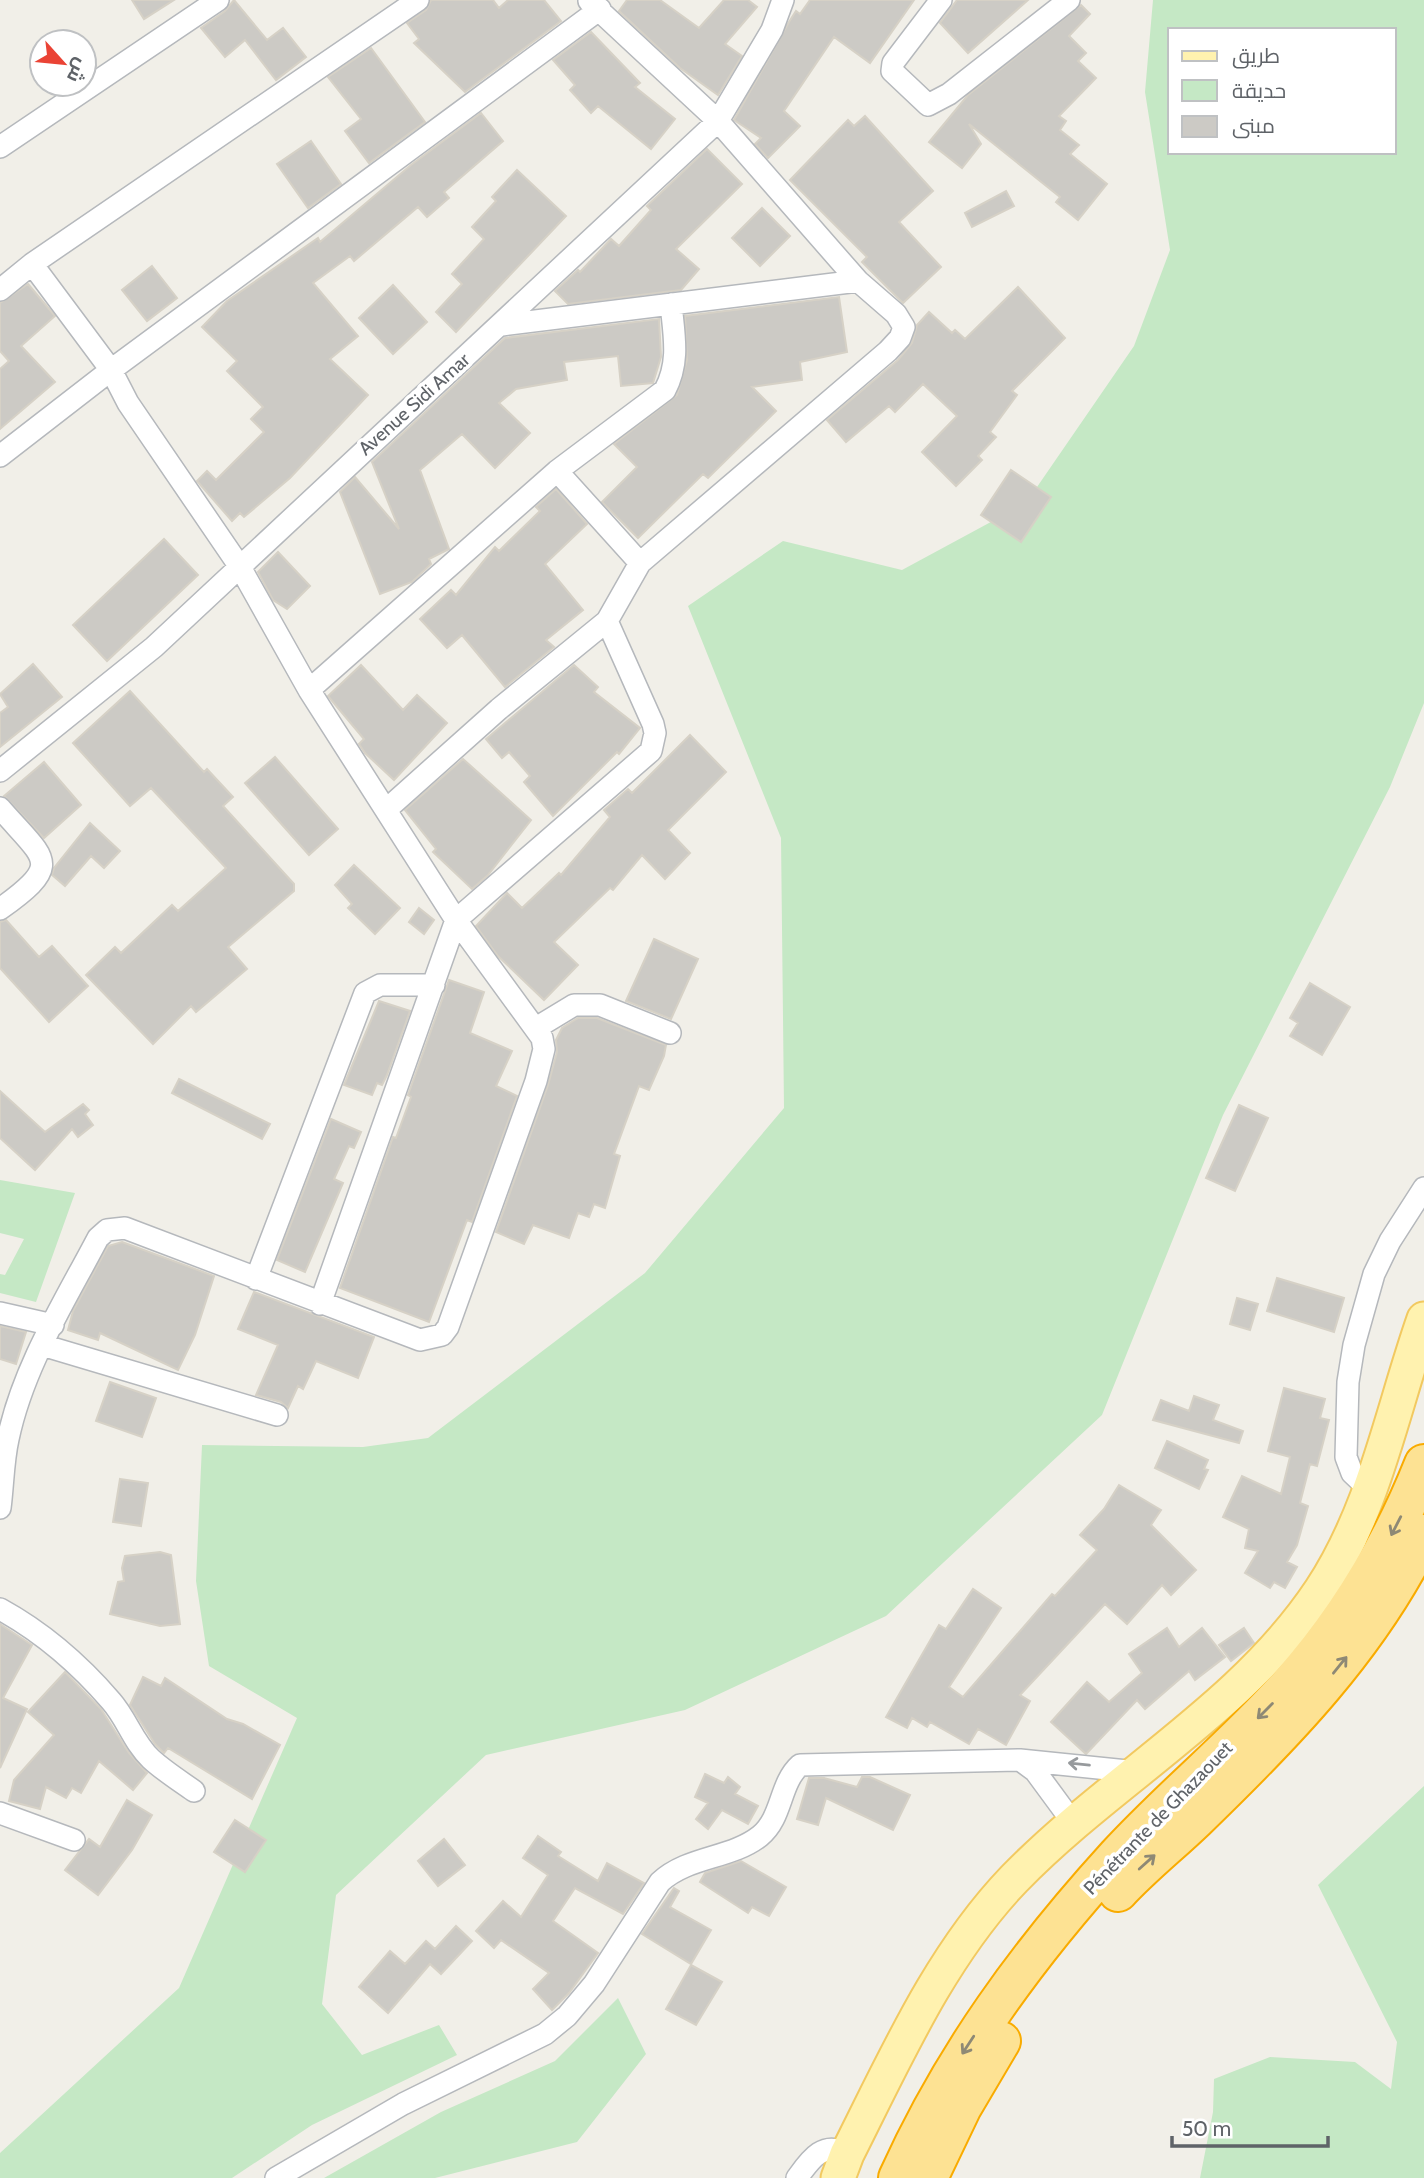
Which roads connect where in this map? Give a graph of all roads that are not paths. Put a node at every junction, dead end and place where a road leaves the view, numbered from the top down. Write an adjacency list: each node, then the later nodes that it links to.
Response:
1 (218, 0): 8 (street)
2 (418, 0): 9 (street)
3 (941, 0): 4 (street)
4 (1069, 0)
5 (786, 1): 7 (street, Avenue Sidi Amar)
6 (593, 4): 7 (street); 14 (street)
7 (718, 121): 10 (street); 13 (street, Avenue Sidi Amar)
8 (0, 147)
9 (32, 264): 11 (street); 14 (street)
10 (858, 281): 12 (street); 17 (street)
11 (0, 290)
12 (671, 304): 13 (street); 16 (street)
13 (502, 325): 18 (street, Avenue Sidi Amar)
14 (111, 370): 15 (street); 18 (street)
15 (0, 456)
16 (557, 471): 17 (street); 20 (street)
17 (640, 563): 19 (street)
18 (240, 567): 20 (street); 21 (street, Avenue Sidi Amar)
19 (607, 621): 23 (street); 25 (street)
20 (309, 691): 23 (street)
21 (0, 771)
22 (0, 808): 24 (street)
23 (387, 809): 25 (street)
24 (0, 909)
25 (456, 920): 26 (street); 27 (street)
26 (434, 985): 30 (street); 31 (street)
27 (536, 1028): 28 (street); 31 (street)
28 (670, 1033)
29 (1424, 1188): 39 (street)
30 (257, 1279): 31 (street); 34 (street)
31 (320, 1304)
32 (0, 1313): 34 (street)
33 (1424, 1319): 39 (main road)
34 (53, 1325): 35 (street)
35 (42, 1345): 36 (street); 37 (street)
36 (276, 1415)
37 (4, 1437): 40 (street)
38 (1424, 1464): 52 (highway, Pénétrante de Ghazaouet, one-way to 52)
39 (1370, 1490): 44 (main road)
40 (0, 1508)
41 (1424, 1534): 53 (highway, Pénétrante de Ghazaouet, one-way to 41)
42 (0, 1609): 45 (street)
43 (1020, 1760): 44 (street, one-way to 43); 47 (street); 50 (street)
44 (1137, 1772): 47 (main road)
45 (194, 1791)
46 (0, 1813): 48 (street)
47 (1074, 1824): 49 (main road)
48 (74, 1840)
49 (843, 2166): 51 (street)
50 (276, 2178)
51 (797, 2178)
52 (898, 2178)
53 (928, 2178)

